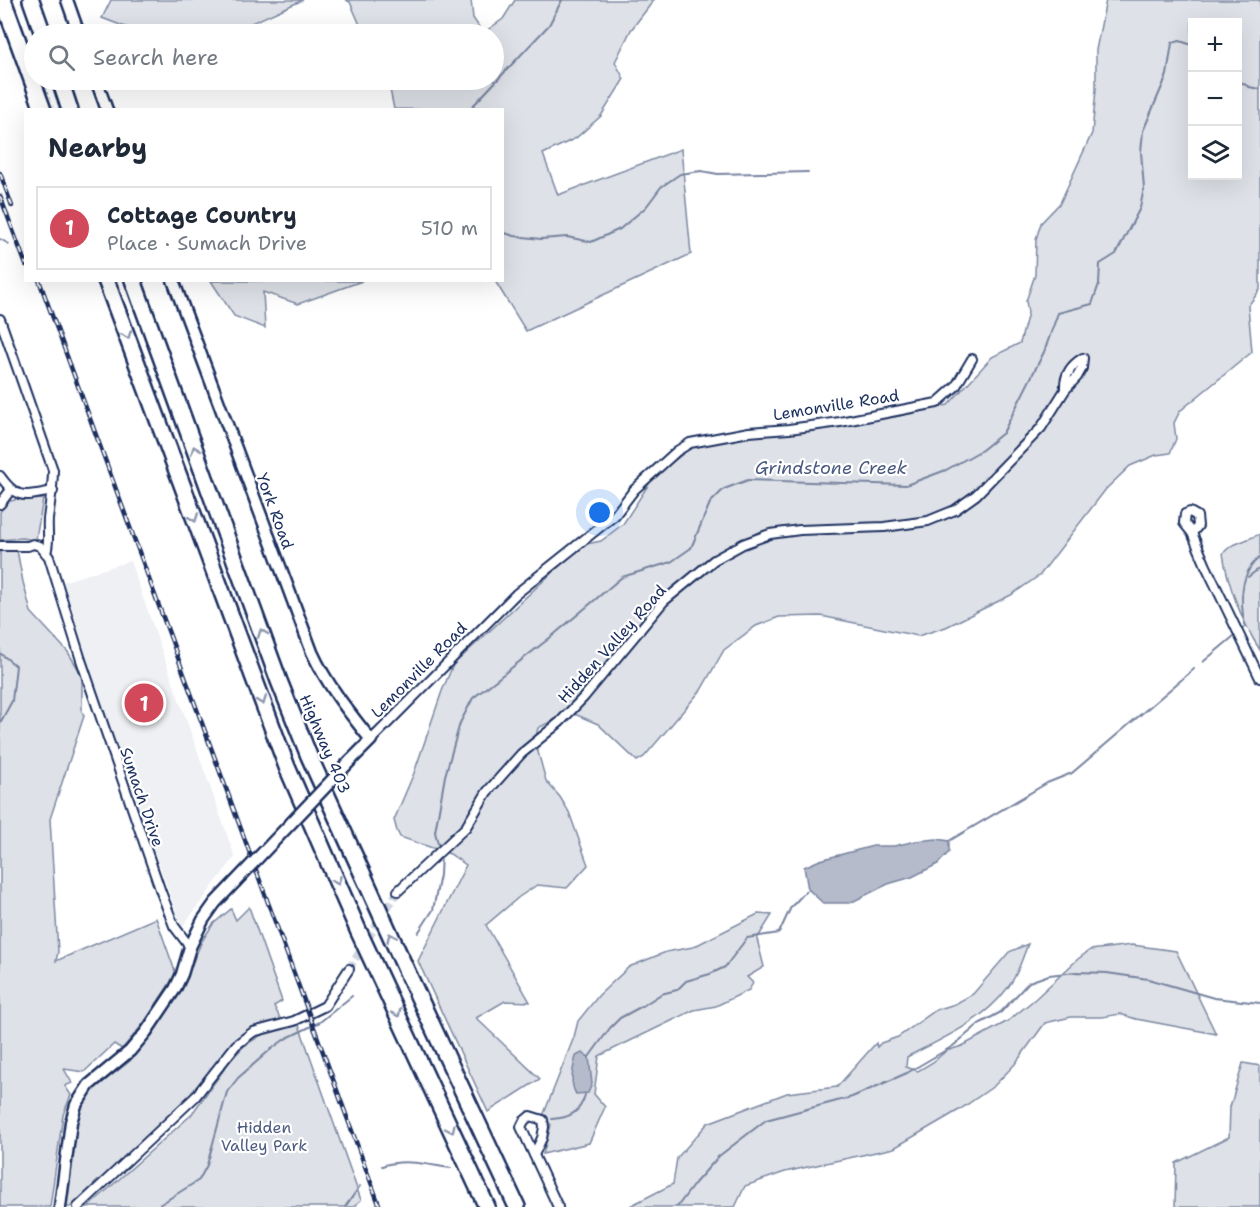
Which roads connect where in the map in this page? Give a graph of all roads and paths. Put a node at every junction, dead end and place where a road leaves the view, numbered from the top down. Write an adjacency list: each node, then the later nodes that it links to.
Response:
1 (3, 0): 6 (highway)
2 (30, 0): 4 (highway)
3 (67, 0): 5 (street)
4 (39, 24)
5 (75, 24)
6 (24, 58)
7 (36, 90): 10 (highway)
8 (63, 90): 11 (highway)
9 (100, 90): 12 (street)
10 (42, 108)
11 (69, 108)
12 (106, 108)
13 (107, 282): 35 (highway, one-way to 35)
14 (134, 282): 31 (highway, Highway 403, one-way to 14)
15 (174, 282): 27 (street, York Road)
16 (0, 319): 21 (street)
17 (972, 359): 27 (street, Lemonville Road)
18 (1065, 390): 28 (street, Hidden Valley Road)
19 (0, 477): 20 (street)
20 (10, 491): 21 (street); 22 (street)
21 (53, 491): 25 (street)
22 (0, 504)
23 (1192, 533): 26 (street)
24 (0, 546): 25 (street)
25 (44, 551): 29 (street, Sumach Drive)
26 (1260, 678)
27 (371, 740): 29 (street, Lemonville Road, bridge)
28 (398, 891)
29 (190, 947): 33 (street, Lemonville Road)
30 (349, 969): 34 (street)
31 (460, 1086): 36 (highway, Highway 403); 37 (highway)
32 (534, 1155): 32 (street); 38 (street)
33 (60, 1207)
34 (78, 1207)
35 (486, 1207)
36 (517, 1207)
37 (526, 1207)
38 (558, 1207)

